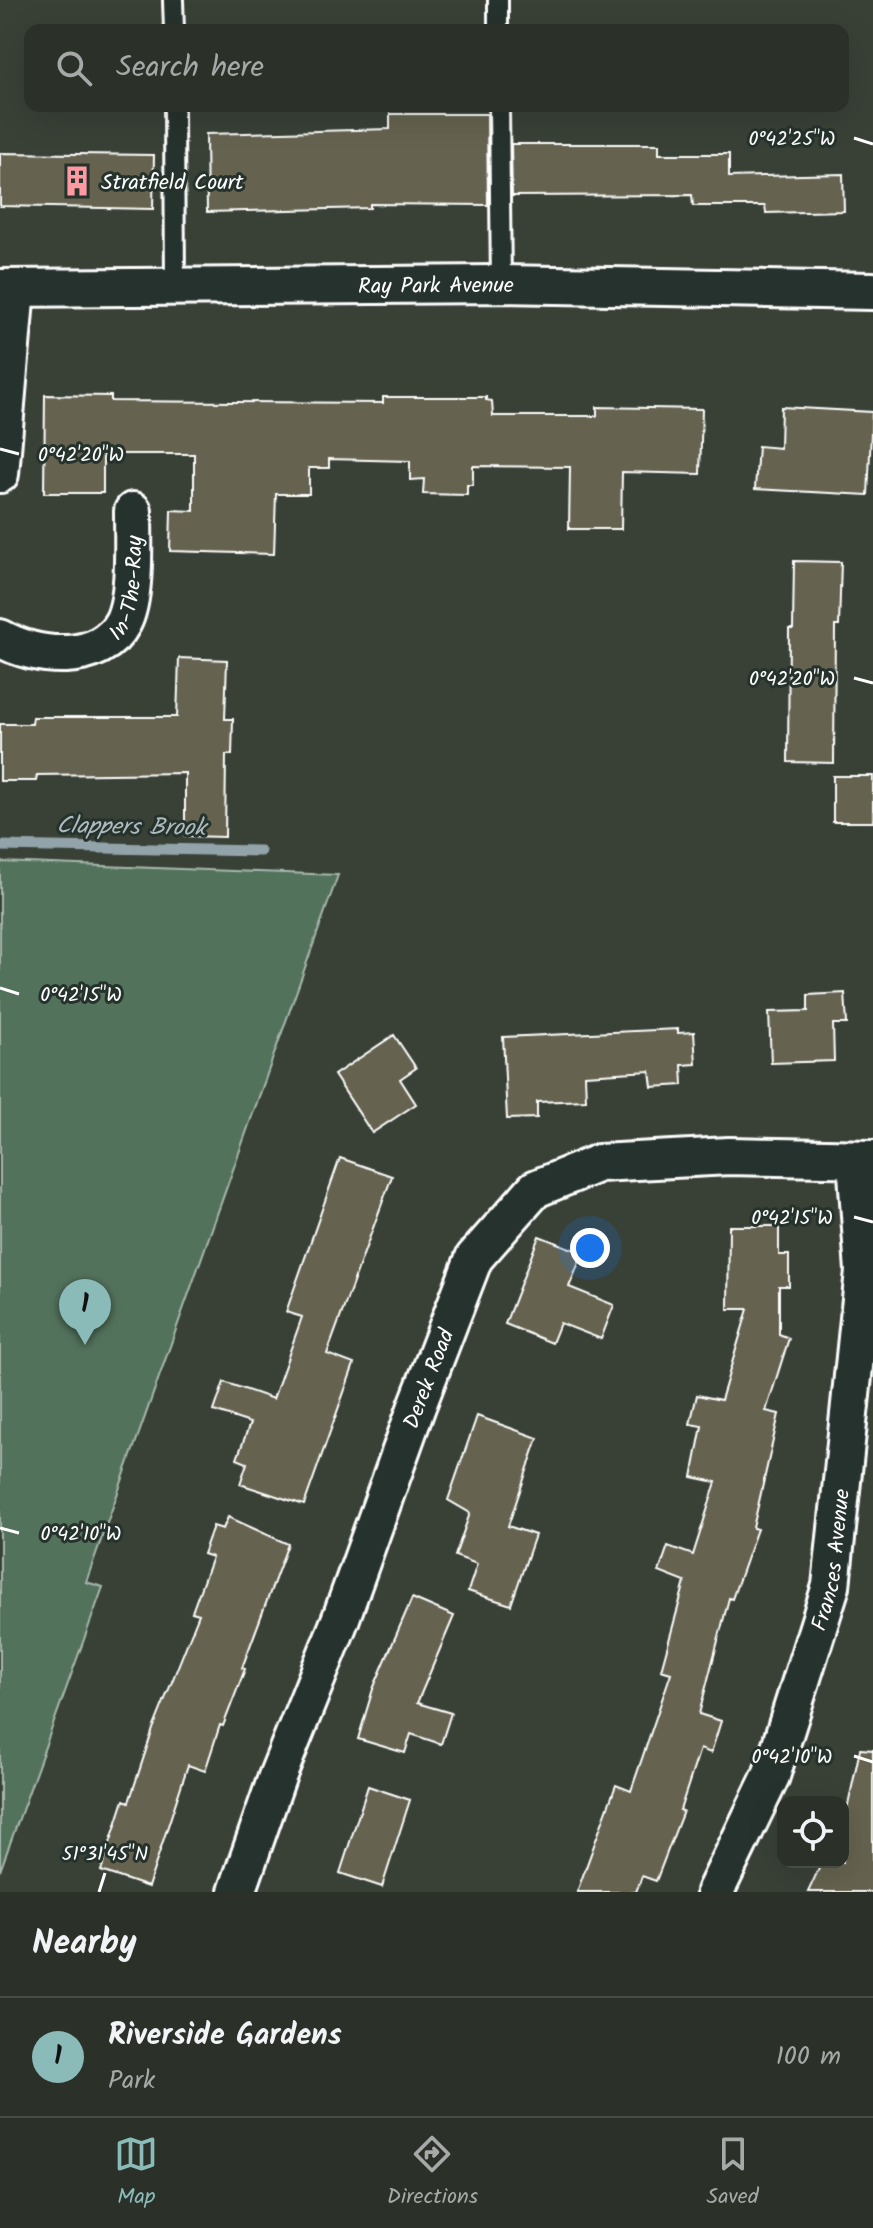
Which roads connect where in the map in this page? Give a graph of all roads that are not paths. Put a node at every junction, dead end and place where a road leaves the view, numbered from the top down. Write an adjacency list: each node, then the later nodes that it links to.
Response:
1 (173, 0): 3 (lane)
2 (498, 0): 4 (lane)
3 (174, 24)
4 (498, 24)
5 (174, 112): 9 (lane)
6 (499, 112): 7 (lane)
7 (501, 284): 9 (street, Ray Park Avenue); 10 (street, Ray Park Avenue)
8 (8, 288): 9 (street, Ray Park Avenue); 11 (street)
9 (175, 288)
10 (873, 291)
11 (0, 474)
12 (133, 511): 13 (street, In-The-Ray)
13 (0, 638)
14 (865, 1159): 15 (street, Derek Road); 16 (street, Frances Avenue)
15 (237, 1892)
16 (715, 1892)

